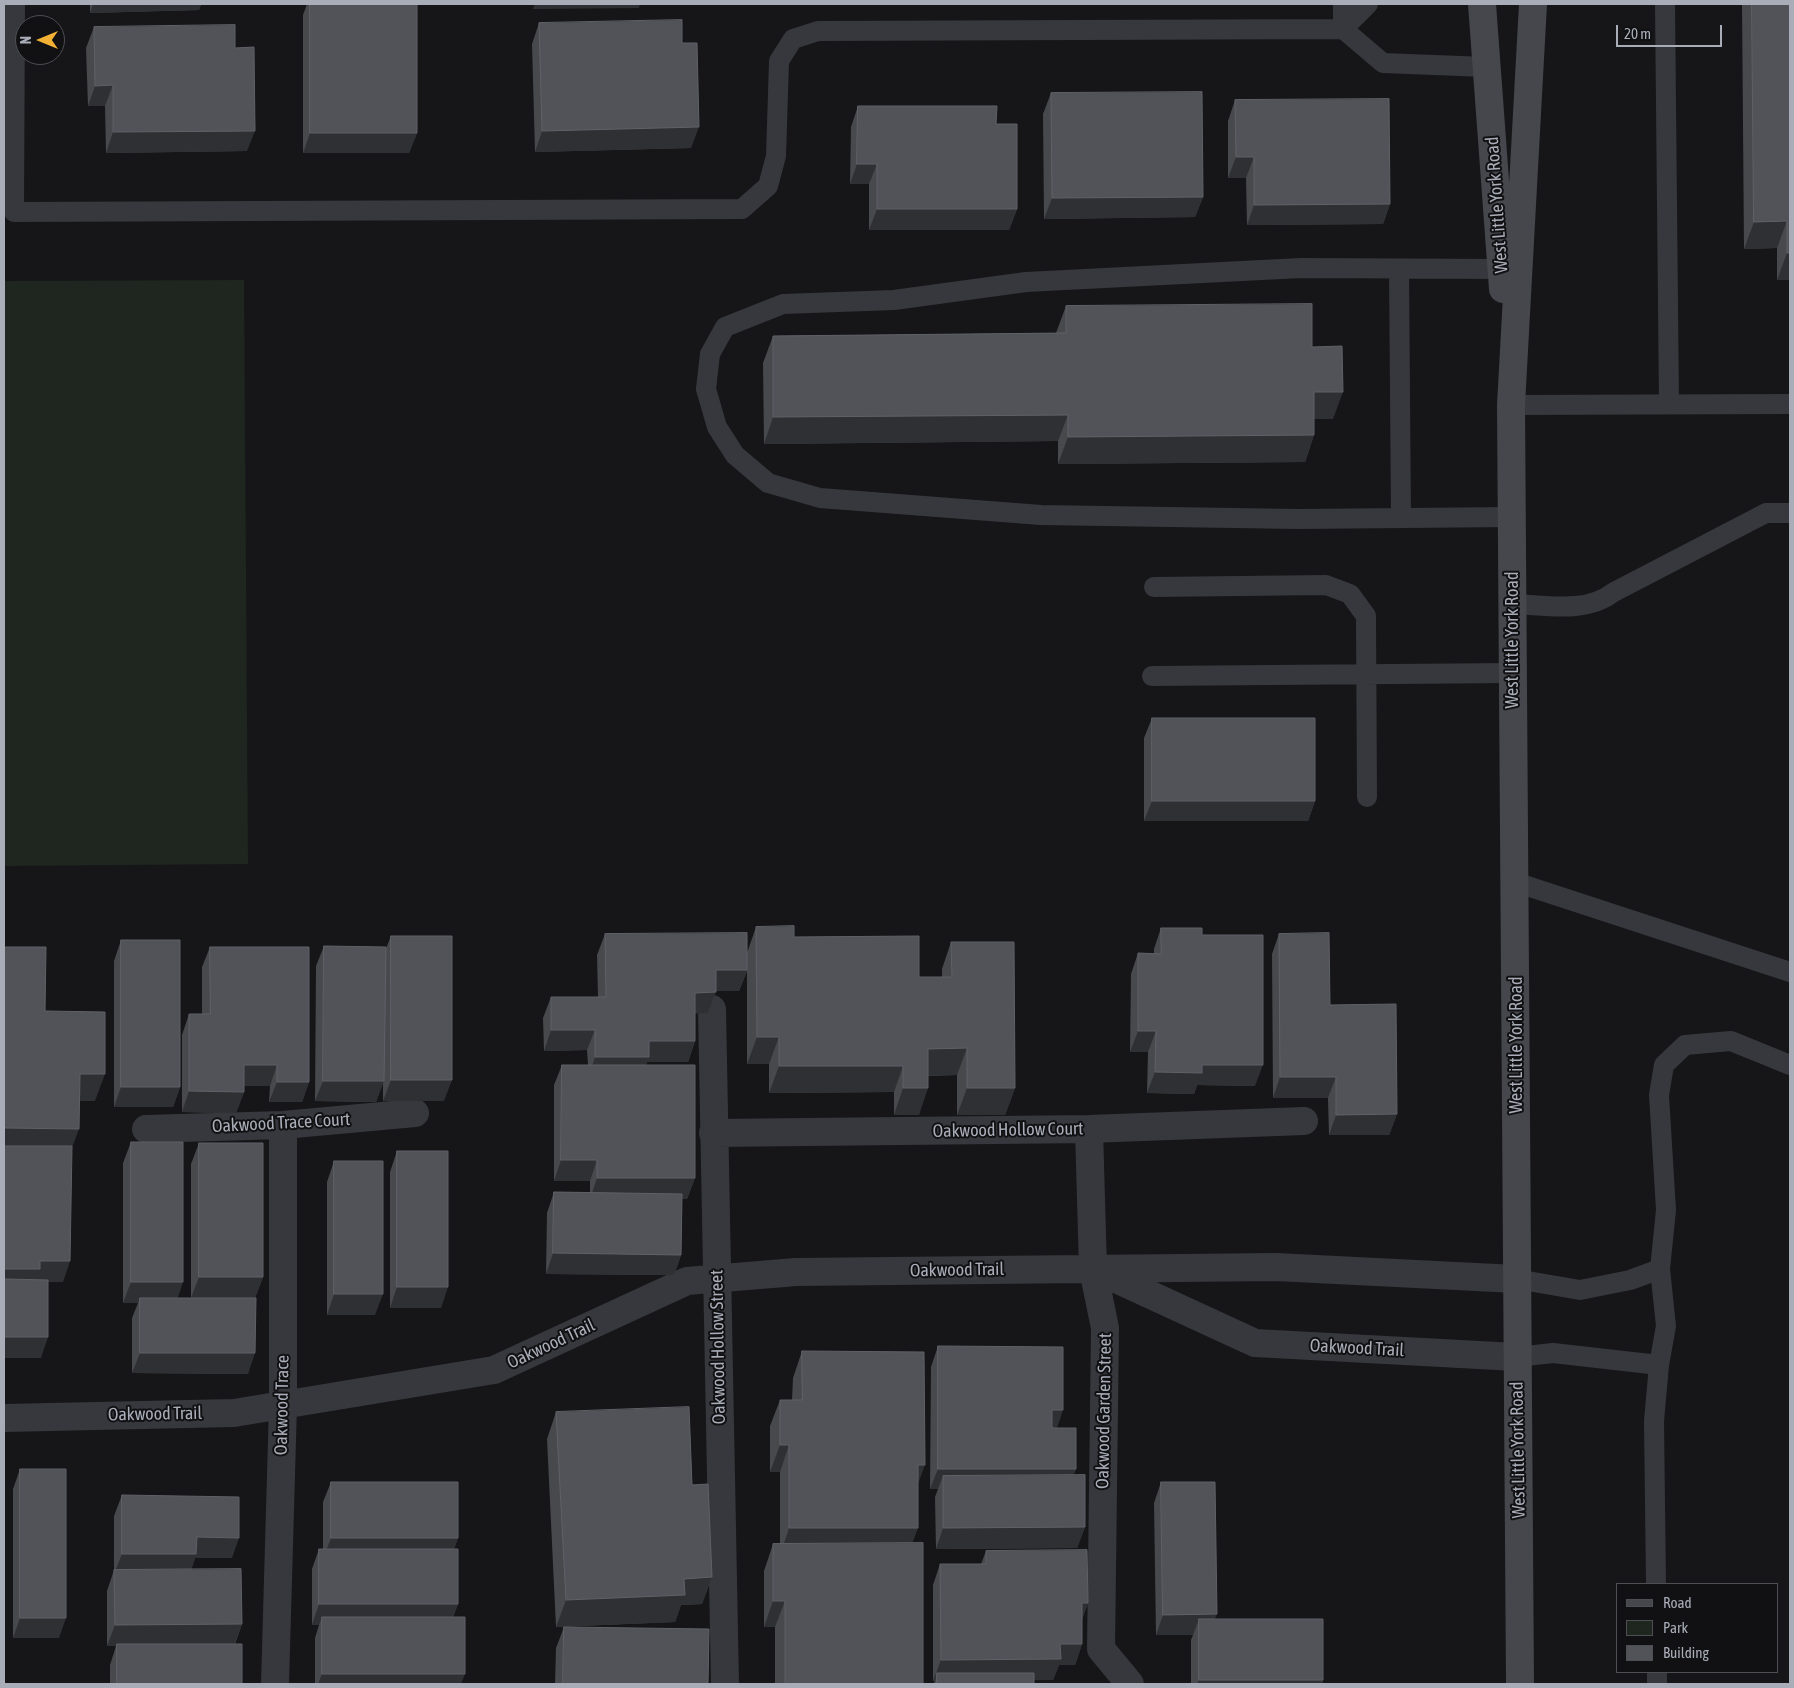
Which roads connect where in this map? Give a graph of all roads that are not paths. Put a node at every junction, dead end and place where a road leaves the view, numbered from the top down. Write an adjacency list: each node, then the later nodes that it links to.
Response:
1 (14, 4): 7 (lane)
2 (1343, 4): 7 (lane)
3 (1368, 4): 7 (lane)
4 (1482, 4): 8 (main road, West Little York Road)
5 (1533, 4): 13 (main road, West Little York Road)
6 (1665, 4): 11 (lane)
7 (1343, 29): 8 (lane)
8 (1486, 67): 10 (main road, West Little York Road)
9 (1399, 269): 10 (lane); 16 (lane); 16 (lane)
10 (1502, 269): 13 (main road, West Little York Road)
11 (1669, 404): 12 (lane); 13 (lane)
12 (1790, 404)
13 (1511, 405): 15 (main road, West Little York Road)
14 (1790, 513): 18 (lane)
15 (1512, 517): 16 (lane); 18 (main road, West Little York Road)
16 (1401, 518)
17 (1154, 587): 20 (lane)
18 (1512, 604): 19 (main road, West Little York Road)
19 (1512, 673): 20 (lane); 23 (main road, West Little York Road)
20 (1367, 674): 21 (lane); 22 (lane)
21 (1152, 676)
22 (1367, 797)
23 (1515, 882): 24 (lane); 36 (main road, West Little York Road)
24 (1790, 972)
25 (712, 1009): 32 (street, Oakwood Hollow Street)
26 (1790, 1065): 34 (lane)
27 (415, 1113): 29 (street, Oakwood Trace Court)
28 (1304, 1121): 31 (street, Oakwood Hollow Court)
29 (283, 1126): 30 (street, Oakwood Trace Court); 39 (street, Oakwood Trace)
30 (146, 1128)
31 (1089, 1129): 32 (street, Oakwood Hollow Court); 33 (street, Oakwood Garden Street)
32 (713, 1133): 35 (street, Oakwood Hollow Street)
33 (1093, 1269): 35 (street, Oakwood Trail); 36 (street, Oakwood Trail); 37 (street, Oakwood Trail); 44 (street, Oakwood Garden Street)
34 (1660, 1269): 36 (lane); 38 (lane)
35 (718, 1278): 39 (street, Oakwood Trail); 43 (street, Oakwood Hollow Street)
36 (1516, 1279): 37 (main road, West Little York Road)
37 (1516, 1357): 38 (lane); 45 (main road, West Little York Road)
38 (1659, 1365): 41 (lane)
39 (283, 1405): 40 (street, Oakwood Trail); 42 (street, Oakwood Trace)
40 (4, 1418)
41 (1656, 1583)
42 (275, 1684)
43 (724, 1684)
44 (1130, 1684)
45 (1520, 1684)

